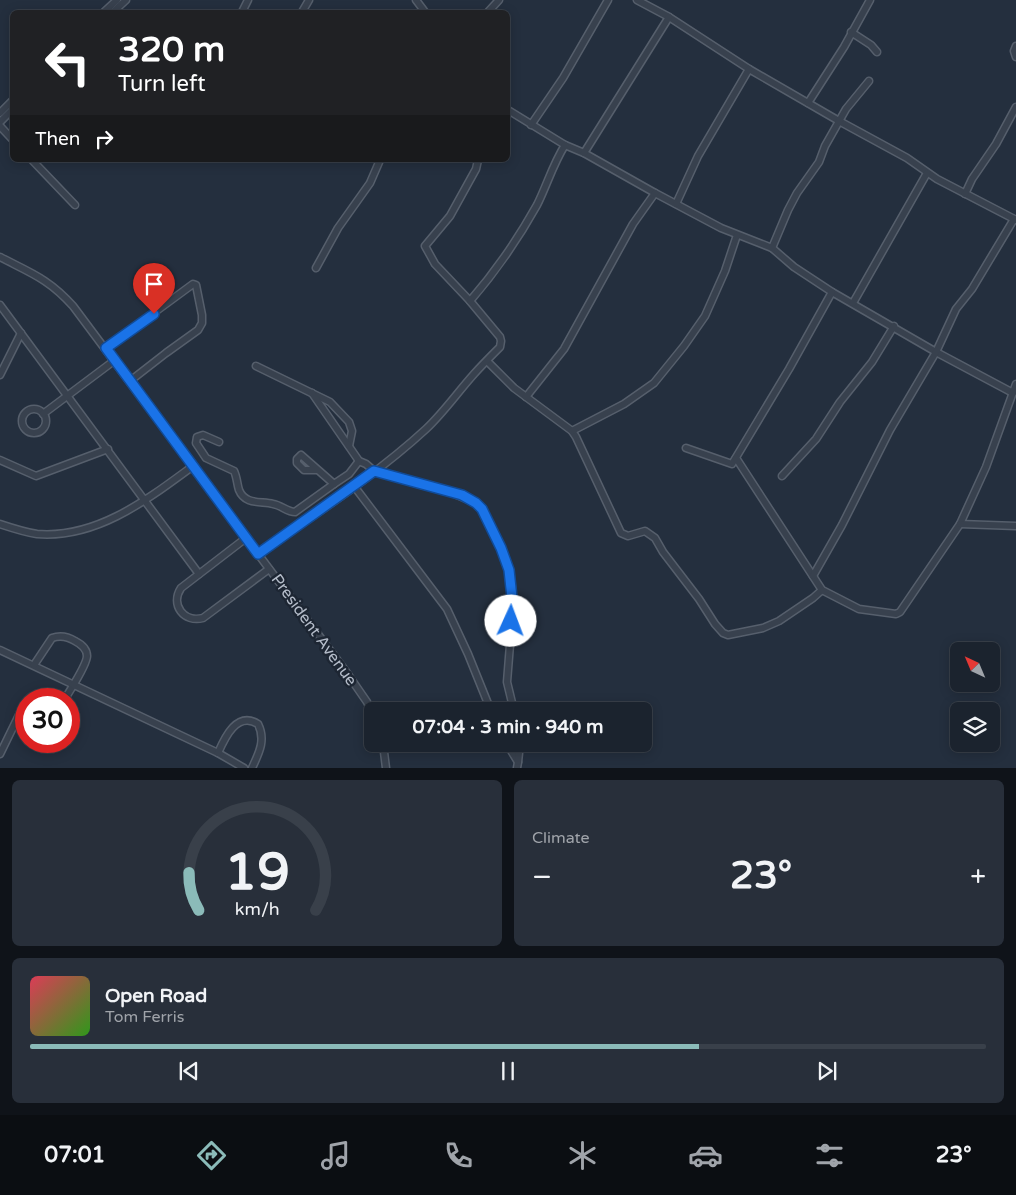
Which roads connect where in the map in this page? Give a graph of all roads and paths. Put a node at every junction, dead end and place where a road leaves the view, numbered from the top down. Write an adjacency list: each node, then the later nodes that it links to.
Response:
1 (117, 0): 7 (street)
2 (126, 0): 8 (street)
3 (499, 0): 9 (street)
4 (608, 0): 25 (street)
5 (637, 0): 10 (street)
6 (870, 0): 11 (street)
7 (106, 10)
8 (115, 10)
9 (490, 10)
10 (669, 17): 15 (street); 29 (street)
11 (851, 32): 13 (street); 18 (street)
12 (1016, 46): 14 (street)
13 (877, 52)
14 (1016, 57)
15 (749, 69): 18 (street); 36 (street)
16 (869, 81): 23 (street)
17 (10, 103): 22 (street)
18 (808, 103): 23 (street)
19 (1016, 107): 35 (street)
20 (510, 111): 25 (street)
21 (10, 112): 24 (street)
22 (0, 113)
23 (839, 121): 33 (street); 40 (street)
24 (0, 122)
25 (531, 125): 28 (street)
26 (0, 126): 27 (street)
27 (10, 137)
28 (565, 145): 29 (street); 44 (street)
29 (584, 153): 34 (street)
30 (34, 162): 37 (street)
31 (379, 162): 42 (street)
32 (478, 162): 44 (street)
33 (927, 173): 35 (street); 45 (street)
34 (655, 193): 36 (street); 60 (street)
35 (964, 194): 38 (street)
36 (676, 204): 39 (street)
37 (75, 205)
38 (1015, 220): 50 (street)
39 (737, 235): 40 (street); 62 (street)
40 (772, 248): 43 (street)
41 (1, 259): 49 (street, President Avenue)
42 (316, 268)
43 (832, 292): 45 (street); 67 (street)
44 (470, 300): 52 (street)
45 (853, 303): 47 (street)
46 (0, 305): 48 (street)
47 (894, 326): 50 (street); 73 (street)
48 (21, 333): 54 (street); 59 (street)
49 (106, 348): 51 (street, President Avenue); 55 (street)
50 (936, 352): 58 (street); 84 (street)
51 (115, 360): 55 (street, President Avenue); 59 (street)
52 (487, 361): 60 (street); 72 (street)
53 (256, 366): 57 (street)
54 (0, 375)
55 (130, 381): 70 (street, President Avenue)
56 (1016, 384): 58 (street)
57 (312, 393): 64 (street); 64 (street)
58 (1013, 393): 78 (street)
59 (67, 395): 61 (street); 66 (street)
60 (526, 397): 62 (street)
61 (43, 414)
62 (572, 430): 85 (street)
63 (219, 442): 74 (street)
64 (349, 446): 69 (street)
65 (686, 448): 67 (street)
66 (108, 450): 68 (street); 76 (street)
67 (736, 458): 84 (street)
68 (0, 460)
69 (359, 461): 72 (street); 74 (street)
70 (193, 466): 76 (street); 80 (street, President Avenue)
71 (317, 470): 74 (street)
72 (374, 471): 75 (street); 92 (street)
73 (782, 476)
74 (334, 484)
75 (354, 486): 81 (street); 91 (street)
76 (145, 502): 77 (street); 83 (street)
77 (0, 524)
78 (960, 524): 79 (street); 85 (street)
79 (1016, 526)
80 (246, 538): 81 (street, President Avenue); 83 (street)
81 (258, 554): 82 (street, President Avenue)
82 (269, 569): 83 (street); 90 (street, President Avenue)
83 (199, 574)
84 (813, 576): 85 (street)
85 (822, 590)
86 (0, 650): 87 (street)
87 (34, 666): 88 (street); 88 (street)
88 (74, 685): 89 (street); 97 (street)
89 (72, 688)
90 (367, 702)
91 (487, 702)
92 (512, 702)
93 (15, 723): 98 (street)
94 (384, 752): 103 (street)
95 (511, 752): 100 (street)
96 (519, 752): 100 (street)
97 (218, 753): 99 (street); 102 (street)
98 (0, 754)
99 (234, 765): 101 (street)
100 (518, 765)
101 (244, 768)
102 (252, 768)
103 (386, 768)

